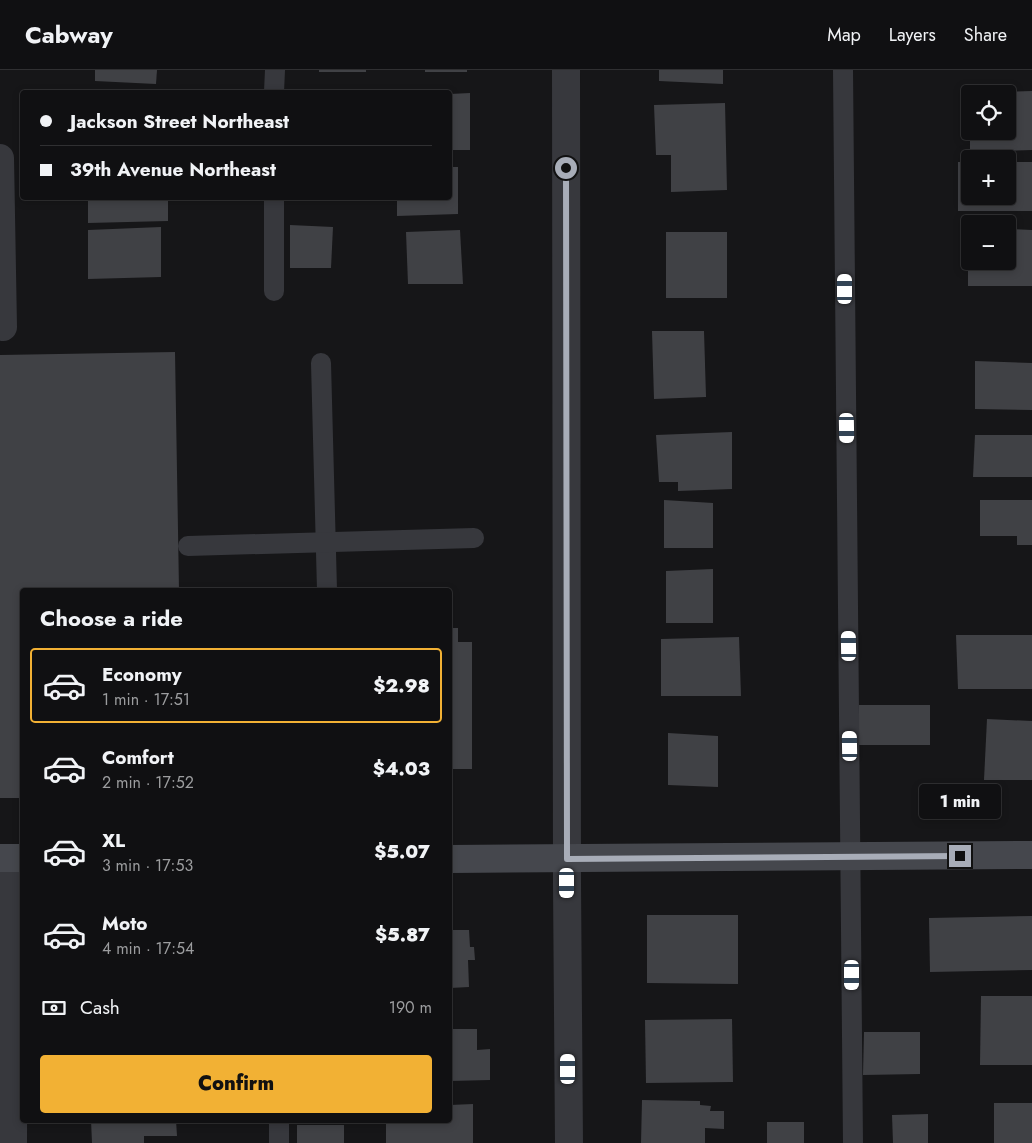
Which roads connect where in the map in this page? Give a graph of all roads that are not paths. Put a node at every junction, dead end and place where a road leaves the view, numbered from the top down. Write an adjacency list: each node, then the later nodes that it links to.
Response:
1 (275, 70): 4 (lane)
2 (566, 70): 18 (street)
3 (843, 70): 15 (lane)
4 (274, 90)
5 (0, 158): 8 (street)
6 (274, 200): 7 (lane)
7 (274, 291)
8 (3, 327)
9 (321, 363): 11 (lane)
10 (474, 538): 11 (lane)
11 (326, 542): 12 (lane); 13 (lane)
12 (188, 546)
13 (327, 588)
14 (1032, 856): 15 (street)
15 (852, 857): 18 (street); 23 (lane)
16 (12, 858): 20 (street)
17 (452, 859): 18 (street)
18 (567, 859): 22 (street)
19 (279, 1123): 21 (lane)
20 (13, 1143)
21 (279, 1143)
22 (569, 1143)
23 (853, 1143)

